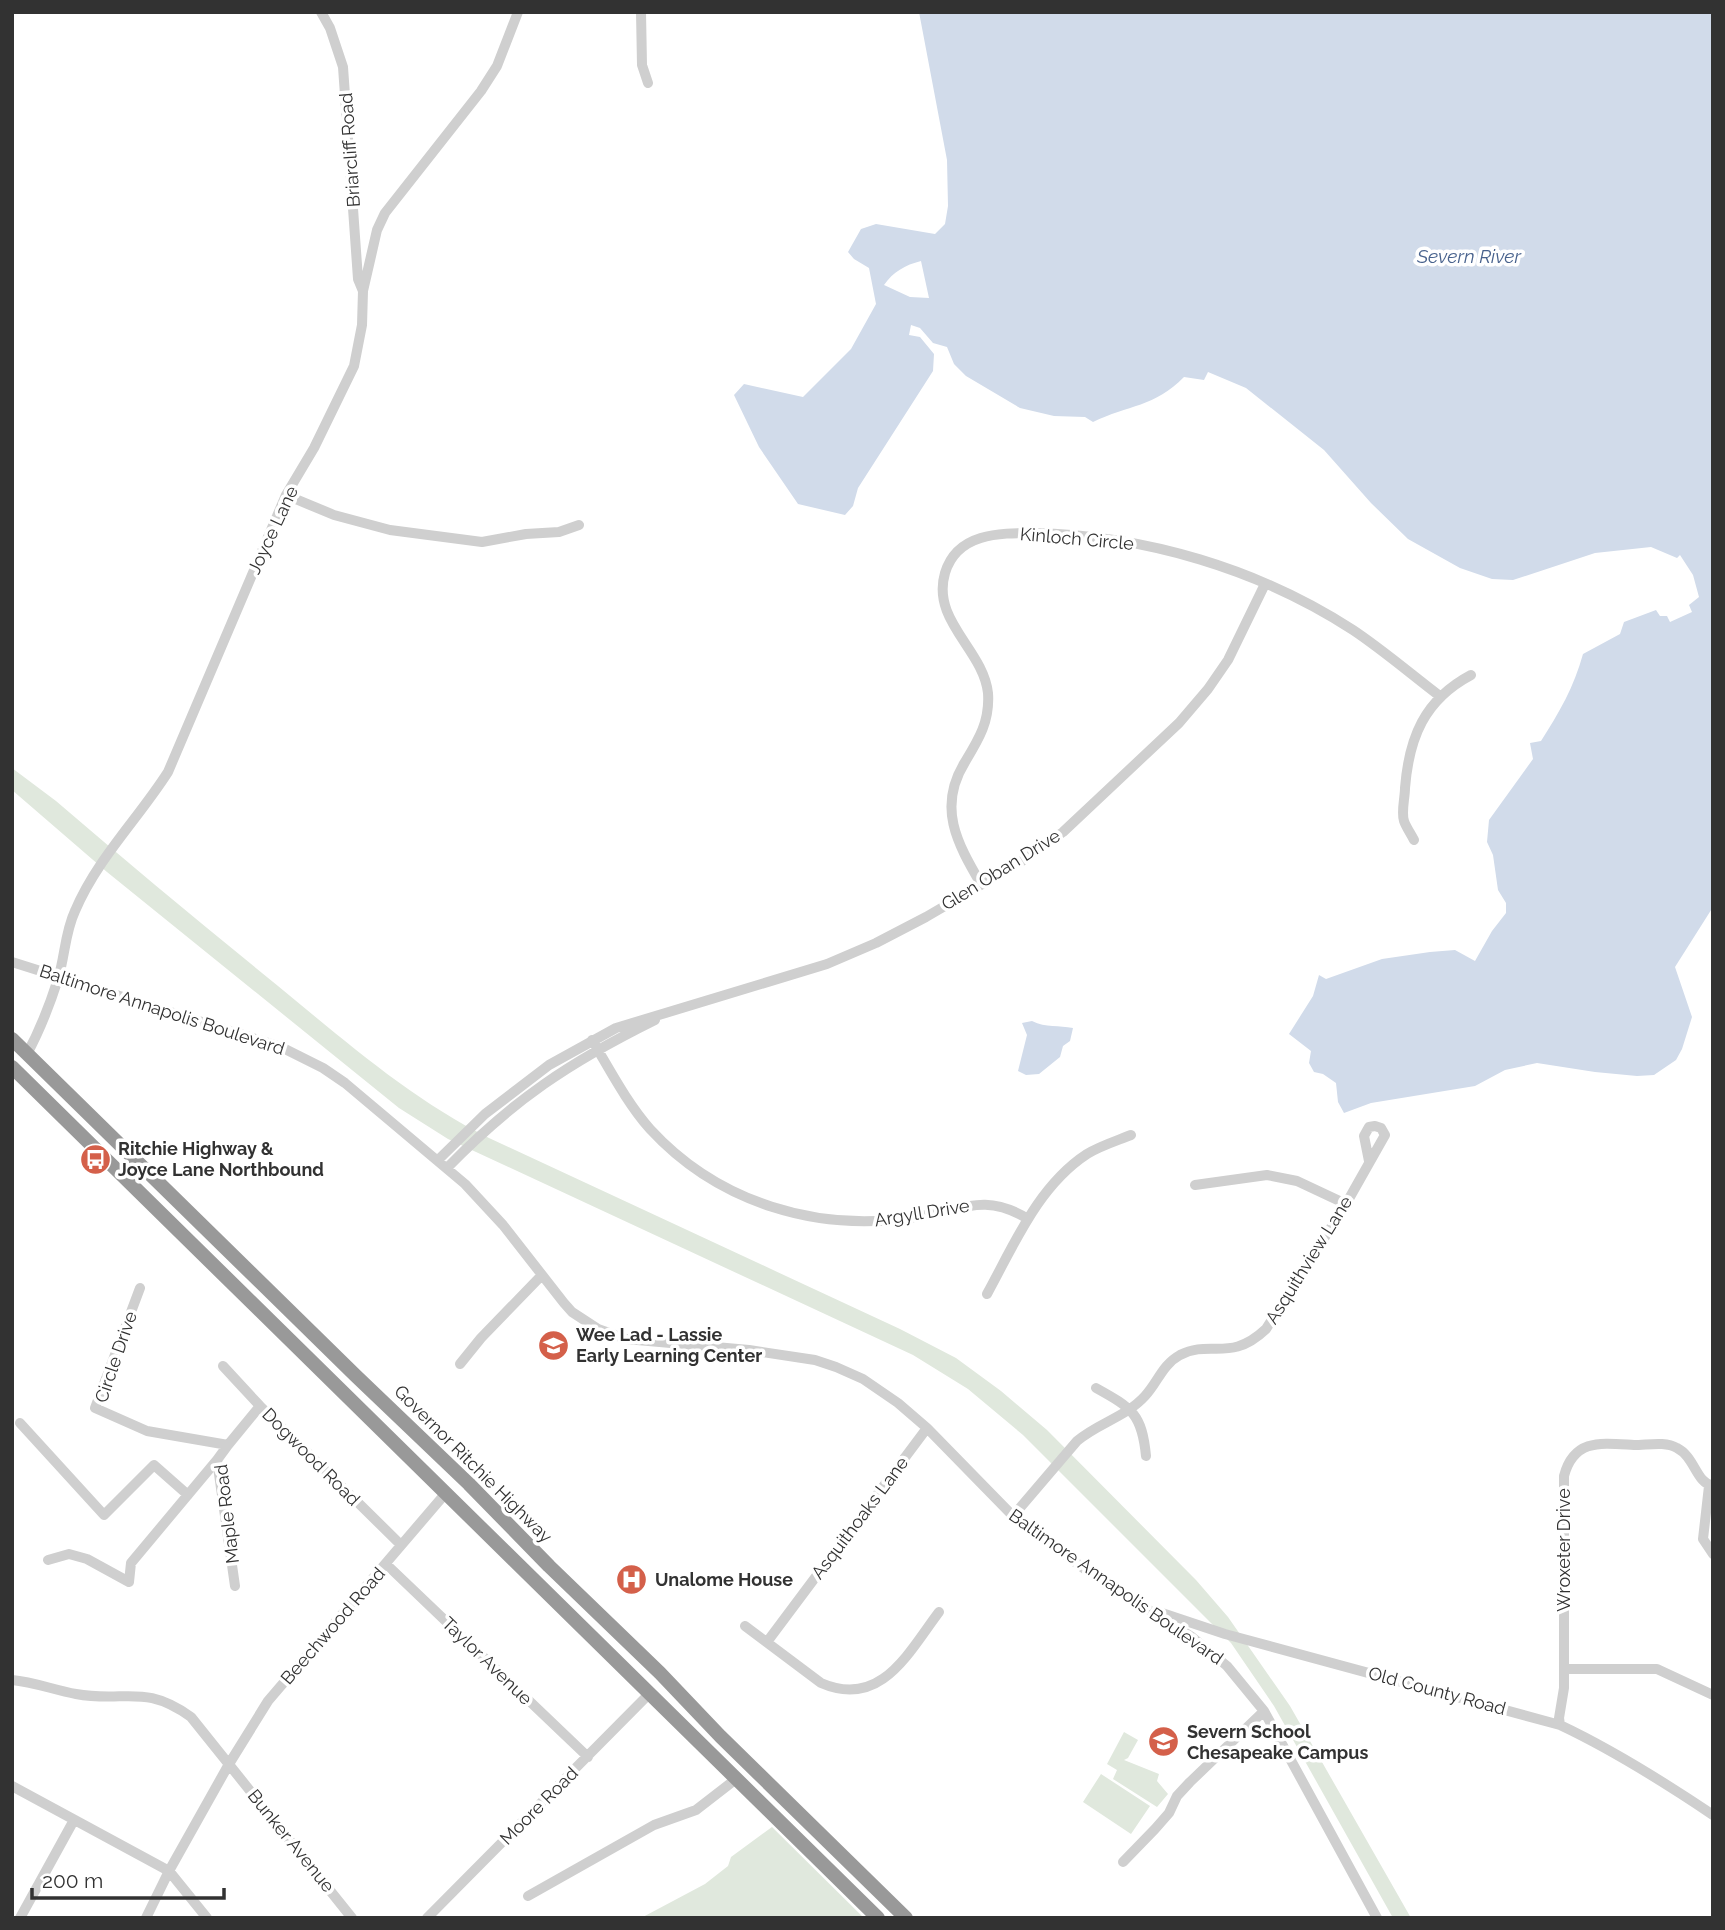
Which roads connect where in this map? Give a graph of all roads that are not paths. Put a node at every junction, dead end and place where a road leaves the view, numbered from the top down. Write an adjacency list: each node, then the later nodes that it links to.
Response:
1 (321, 12): 5 (street, Briarcliff Road)
2 (518, 12): 5 (street, Joyce Lane)
3 (641, 12): 4 (street)
4 (649, 83)
5 (363, 291): 6 (street, Joyce Lane)
6 (286, 495): 7 (street); 14 (street, Joyce Lane)
7 (579, 525)
8 (1265, 584): 10 (street, Kinloch Circle); 12 (street, Glen Oban Drive); 12 (street, Kinloch Circle)
9 (1471, 675): 10 (street)
10 (1441, 697): 11 (street)
11 (1414, 840)
12 (981, 884): 16 (street, Glen Oban Drive)
13 (12, 962): 14 (street, Baltimore Annapolis Boulevard)
14 (58, 977): 17 (street, Joyce Lane); 23 (street, Baltimore Annapolis Boulevard)
15 (12, 1039): 17 (highway, Governor Ritchie Highway)
16 (595, 1044): 20 (street, Glen Oban Drive); 28 (street, Argyll Drive)
17 (27, 1054): 18 (highway); 21 (highway, Governor Ritchie Highway)
18 (12, 1058)
19 (14, 1073): 21 (highway); 35 (highway)
20 (518, 1095): 23 (street, Glen Oban Drive); 25 (street, Glen Oban Drive)
21 (71, 1097): 34 (highway, Governor Ritchie Highway)
22 (1131, 1135): 28 (street)
23 (438, 1160): 25 (street, Baltimore Annapolis Boulevard)
24 (1369, 1161): 27 (street, Asquithview Lane)
25 (447, 1168): 29 (street, Baltimore Annapolis Boulevard)
26 (1195, 1185): 27 (street)
27 (1346, 1204): 38 (street, Asquithview Lane)
28 (1028, 1220): 31 (street)
29 (541, 1276): 32 (street); 40 (street, Baltimore Annapolis Boulevard)
30 (140, 1288): 41 (street, Circle Drive)
31 (987, 1294)
32 (460, 1364)
33 (223, 1366): 37 (street, Dogwood Road)
34 (356, 1376): 35 (highway); 65 (highway, Governor Ritchie Highway)
35 (339, 1388): 46 (highway)
36 (1097, 1388): 38 (street)
37 (260, 1406): 41 (street); 48 (street, Dogwood Road)
38 (1132, 1409): 42 (street); 47 (street, Asquithview Lane)
39 (20, 1423): 45 (street)
40 (927, 1428): 47 (street, Baltimore Annapolis Boulevard); 57 (street, Asquithoaks Lane)
41 (228, 1445): 43 (street, Maple Road)
42 (1146, 1456)
43 (217, 1460): 45 (street); 52 (street, Maple Road)
44 (1711, 1486): 49 (street); 59 (street, Wroxeter Drive)
45 (188, 1494): 50 (street)
46 (445, 1494): 48 (street, Beechwood Road); 61 (highway)
47 (1013, 1516): 53 (street, Baltimore Annapolis Boulevard)
48 (401, 1545): 51 (street, Beechwood Road)
49 (1713, 1554)
50 (48, 1560)
51 (386, 1564): 67 (street, Taylor Avenue); 68 (street, Beechwood Road)
52 (235, 1586)
53 (1144, 1608): 56 (street, Old County Road); 58 (street, Baltimore Annapolis Boulevard)
54 (939, 1612): 57 (street)
55 (745, 1626): 57 (street)
56 (1225, 1634): 58 (street); 64 (street, Old County Road)
57 (767, 1642)
58 (1215, 1655): 63 (street, Baltimore Annapolis Boulevard)
59 (1564, 1669): 62 (street); 64 (street, Wroxeter Drive)
60 (12, 1680): 68 (street, Bunker Avenue)
61 (650, 1693): 66 (highway); 67 (street, Moore Road)
62 (1713, 1695)
63 (1264, 1711): 73 (street); 83 (street, Baltimore Annapolis Boulevard)
64 (1560, 1725): 71 (street, Old County Road)
65 (720, 1736): 66 (highway); 82 (highway, Governor Ritchie Highway)
66 (707, 1748): 69 (highway)
67 (588, 1757): 80 (street, Moore Road)
68 (229, 1764): 74 (street, Beechwood Road); 79 (street, Bunker Avenue)
69 (736, 1779): 75 (street); 81 (highway)
70 (12, 1786): 72 (street)
71 (1713, 1815)
72 (74, 1820): 74 (street); 76 (street)
73 (1123, 1862)
74 (169, 1871): 77 (street, Beechwood Road); 78 (street)
75 (528, 1896)
76 (20, 1918)
77 (146, 1918)
78 (207, 1918)
79 (352, 1918)
80 (427, 1918)
81 (878, 1918)
82 (906, 1918)
83 (1377, 1918)

